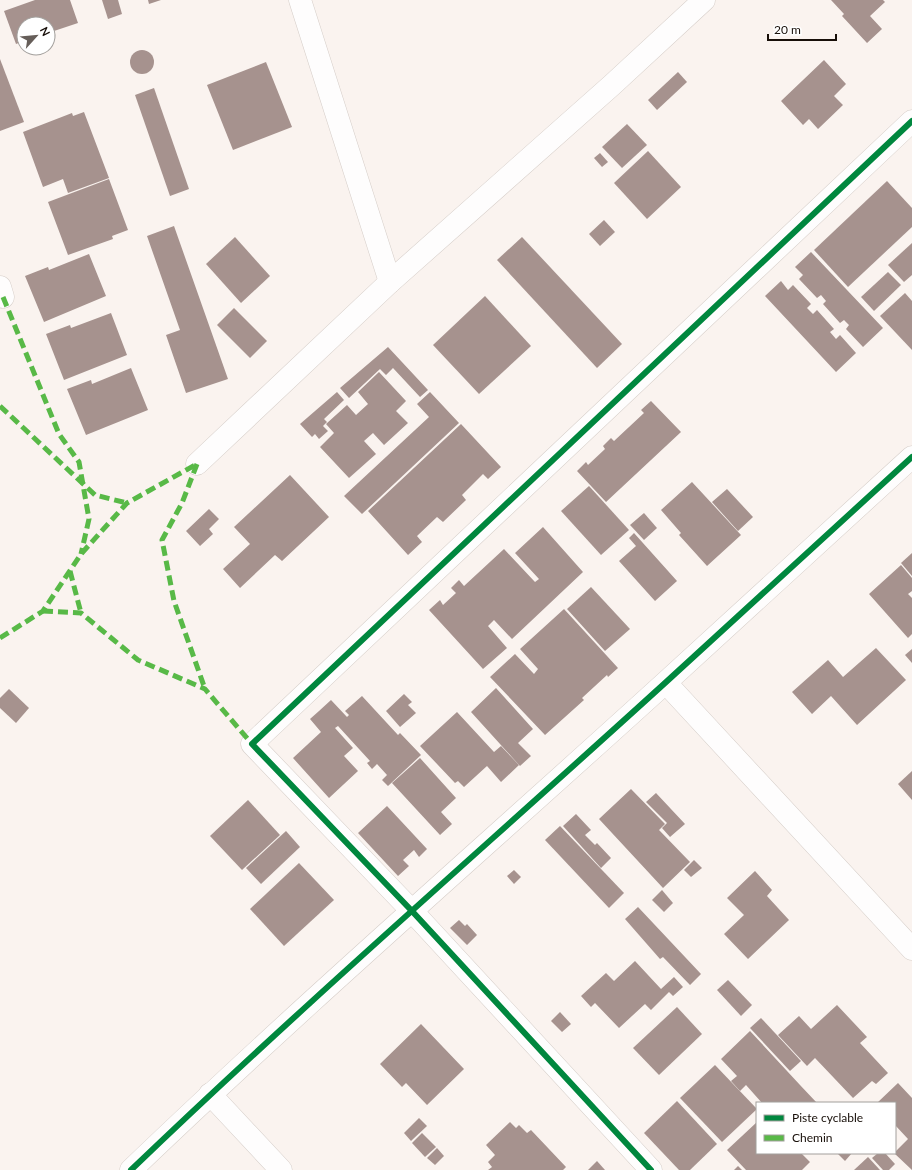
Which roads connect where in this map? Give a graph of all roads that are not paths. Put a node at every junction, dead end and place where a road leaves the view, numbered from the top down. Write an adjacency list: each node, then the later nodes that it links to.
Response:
1 (300, 0): 4 (street)
2 (704, 0): 4 (street)
3 (912, 121): 8 (street)
4 (390, 282): 6 (street)
5 (912, 457): 7 (street)
6 (197, 464)
7 (666, 683): 8 (street); 9 (street)
8 (411, 910): 10 (street); 13 (street)
9 (912, 950)
10 (210, 1094): 11 (street); 12 (street)
11 (131, 1170)
12 (281, 1170)
13 (652, 1170)

